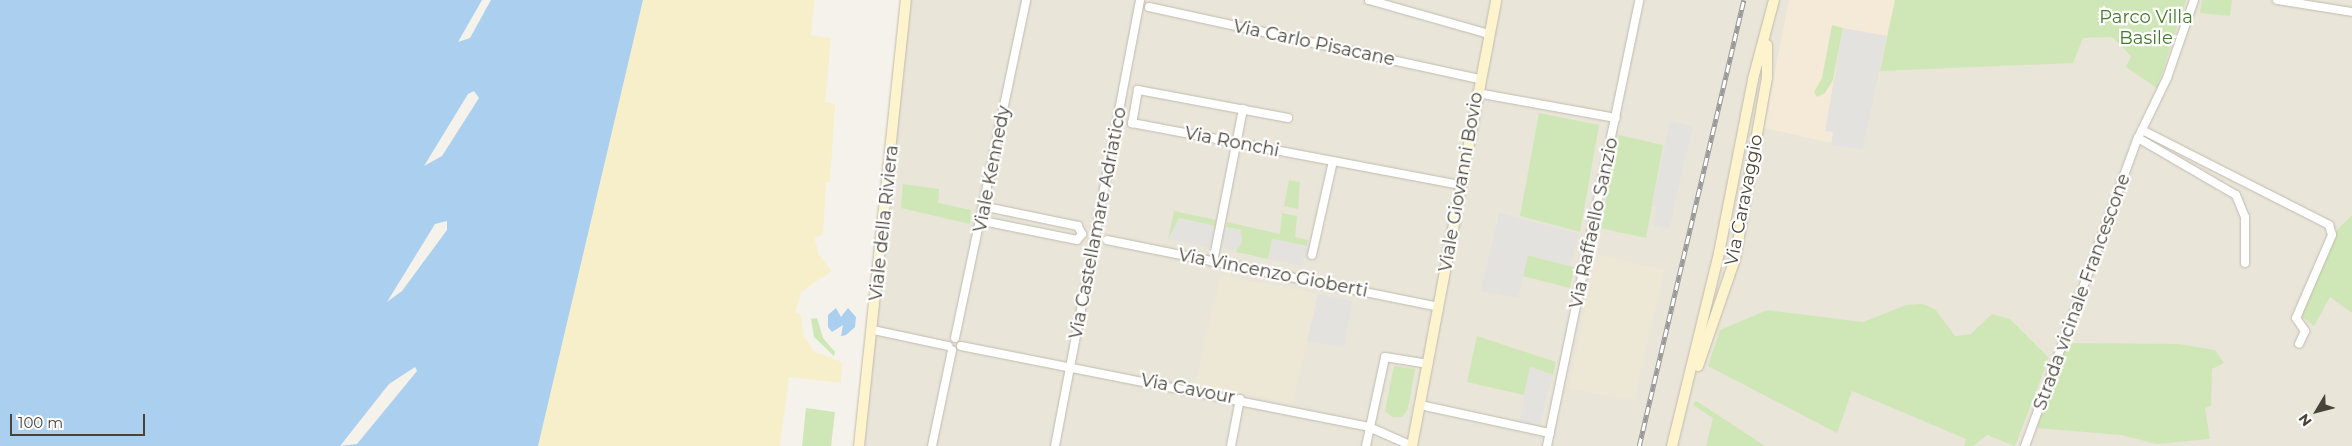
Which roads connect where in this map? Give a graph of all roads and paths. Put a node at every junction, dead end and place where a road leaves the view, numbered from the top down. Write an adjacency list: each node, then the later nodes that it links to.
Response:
1 (906, 0): 31 (street, Viale della Riviera)
2 (1026, 0): 24 (street, Viale Kennedy)
3 (1140, 0): 37 (street, Via Castellamare Adriatico)
4 (1369, 0): 12 (street)
5 (1496, 0): 12 (street, Viale Giovanni Bovio)
6 (1639, 0): 18 (street, Via Raffaello Sanzio)
7 (1774, 0): 13 (street, Via Caravaggio)
8 (2194, 0): 19 (street, Strada vicinale Francescone)
9 (2277, 0): 11 (street)
10 (1149, 7): 14 (street, Via Carlo Pisacane)
11 (2352, 12)
12 (1489, 34): 14 (street, Viale Giovanni Bovio)
13 (1767, 36): 40 (street, Via Caravaggio); 40 (street, Via Caravaggio)
14 (1480, 79): 15 (street, Viale Giovanni Bovio)
15 (1477, 93): 18 (street); 23 (street, Viale Giovanni Bovio)
16 (1243, 109): 17 (street); 21 (street); 21 (street, Via Ronchi)
17 (1288, 118)
18 (1616, 118): 42 (street, Via Raffaello Sanzio)
19 (2142, 130): 20 (street, Strada vicinale Francescone); 33 (street)
20 (2138, 138): 29 (street); 51 (street, Strada vicinale Francescone)
21 (1237, 142): 22 (street, Via Ronchi); 28 (street)
22 (1332, 161): 23 (street, Via Ronchi); 27 (street)
23 (1459, 185): 30 (street, Viale Giovanni Bovio)
24 (986, 207): 25 (street, Viale Kennedy); 25 (street)
25 (983, 221): 32 (street, Viale Kennedy)
26 (1107, 240): 28 (street, Via Vincenzo Gioberti)
27 (1312, 255)
28 (1213, 262): 30 (street, Via Vincenzo Gioberti)
29 (2245, 263)
30 (1438, 307): 36 (street, Viale Giovanni Bovio)
31 (873, 330): 35 (street); 43 (street, Viale della Riviera)
32 (956, 338): 34 (street); 35 (street)
33 (2299, 344)
34 (961, 346): 35 (street); 37 (street, Via Cavour)
35 (950, 348): 44 (street)
36 (1428, 364): 39 (street, Viale Giovanni Bovio); 41 (street)
37 (1070, 366): 38 (street, Via Cavour); 45 (street, Via Castellamare Adriatico)
38 (1240, 399): 41 (street, Via Cavour); 46 (street)
39 (1420, 405): 42 (street); 48 (street, Viale Giovanni Bovio)
40 (1680, 415): 50 (street, Via Caravaggio)
41 (1370, 427): 47 (street); 48 (street, Via Cavour)
42 (1550, 433): 49 (street, Via Raffaello Sanzio)
43 (859, 446)
44 (932, 446)
45 (1055, 446)
46 (1231, 446)
47 (1366, 446)
48 (1412, 446)
49 (1548, 446)
50 (1672, 446)
51 (2025, 446)

